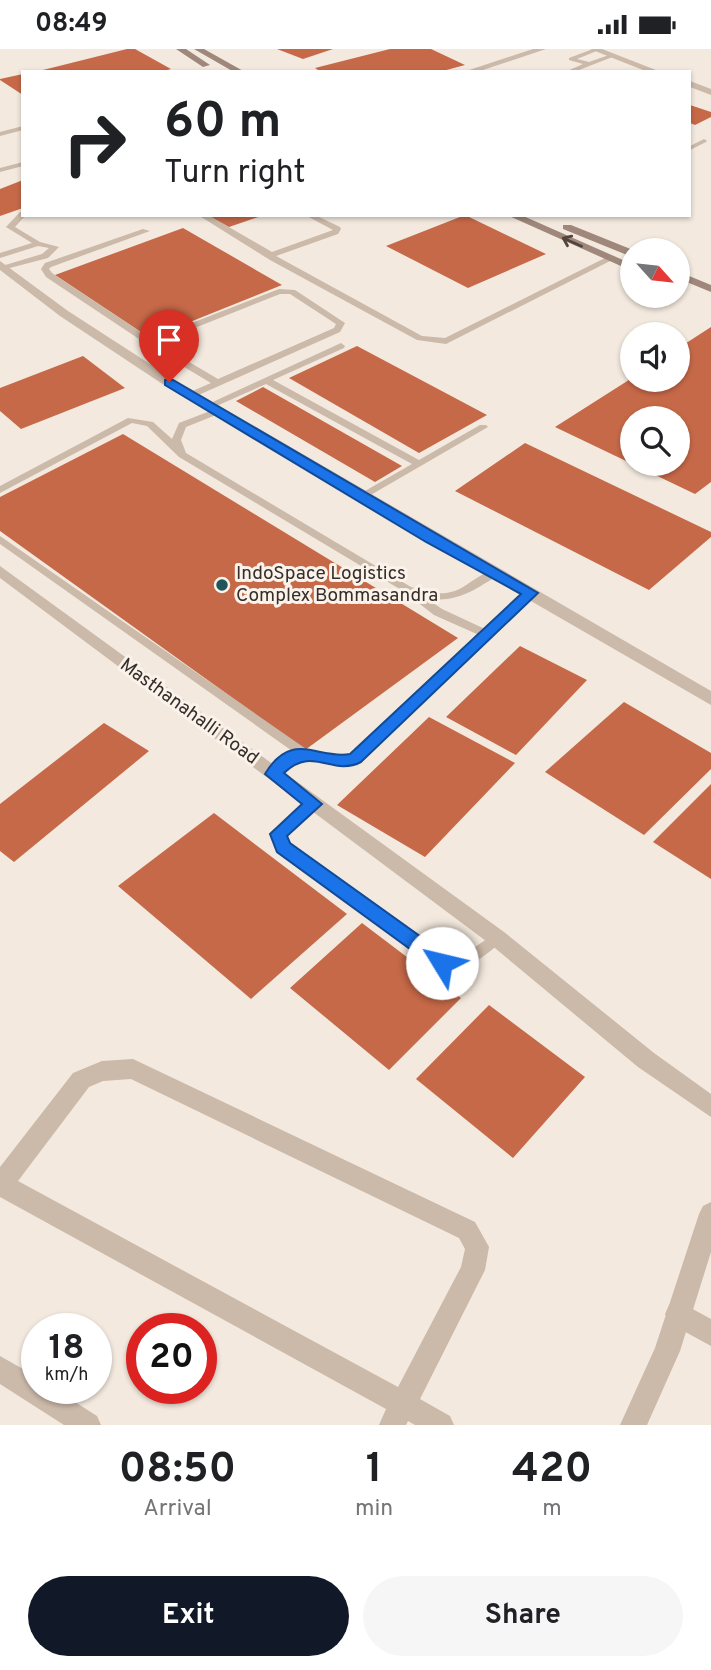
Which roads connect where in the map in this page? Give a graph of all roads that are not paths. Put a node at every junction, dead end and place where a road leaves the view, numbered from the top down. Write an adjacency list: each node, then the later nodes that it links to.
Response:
1 (180, 49): 7 (main road)
2 (198, 49): 8 (main road)
3 (542, 49): 9 (street)
4 (595, 49): 5 (street); 6 (lane)
5 (612, 56): 6 (lane); 11 (street)
6 (589, 64): 10 (lane)
7 (215, 70)
8 (237, 70)
9 (474, 70)
10 (573, 70)
11 (651, 70)
12 (691, 84): 13 (street)
13 (711, 92)
14 (21, 129): 15 (lane)
15 (0, 134)
16 (704, 141): 17 (lane)
17 (691, 148)
18 (21, 165): 19 (lane)
19 (0, 170)
20 (21, 216): 26 (lane)
21 (205, 217): 30 (lane)
22 (314, 217): 30 (lane)
23 (517, 217): 31 (main road, one-way to 23)
24 (547, 217): 29 (main road)
25 (0, 223): 26 (lane)
26 (10, 227): 28 (lane)
27 (146, 231): 39 (lane)
28 (38, 244): 32 (lane); 32 (lane)
29 (620, 249)
30 (271, 255): 31 (lane)
31 (610, 258): 33 (main road)
32 (2, 263): 42 (street)
33 (620, 263)
34 (690, 280): 35 (main road)
35 (711, 289)
36 (690, 291): 37 (main road)
37 (711, 300)
38 (341, 346): 40 (lane)
39 (157, 347): 41 (lane); 41 (lane)
40 (265, 380): 43 (lane); 46 (lane)
41 (218, 383): 42 (lane)
42 (191, 395): 43 (street)
43 (213, 409): 45 (lane); 48 (street)
44 (483, 427): 46 (lane)
45 (182, 455): 47 (lane); 52 (lane)
46 (419, 464): 48 (lane)
47 (0, 490)
48 (362, 498): 51 (street)
49 (0, 539): 56 (lane)
50 (0, 571): 57 (street, Masthanahalli Road)
51 (494, 573): 52 (lane); 53 (street)
52 (407, 589): 54 (lane)
53 (531, 593): 54 (lane); 55 (street)
54 (486, 634): 56 (lane)
55 (711, 699)
56 (304, 753): 57 (lane)
57 (273, 774): 58 (street, Masthanahalli Road)
58 (314, 804): 59 (street, Masthanahalli Road); 59 (lane)
59 (497, 938): 60 (street, Masthanahalli Road)
60 (711, 1107)
61 (1, 1185): 66 (street); 66 (street)
62 (711, 1214): 63 (street)
63 (678, 1314): 64 (street); 69 (street)
64 (711, 1333)
65 (0, 1369): 67 (street)
66 (398, 1415): 68 (street)
67 (88, 1425)
68 (441, 1425)
69 (634, 1425)

